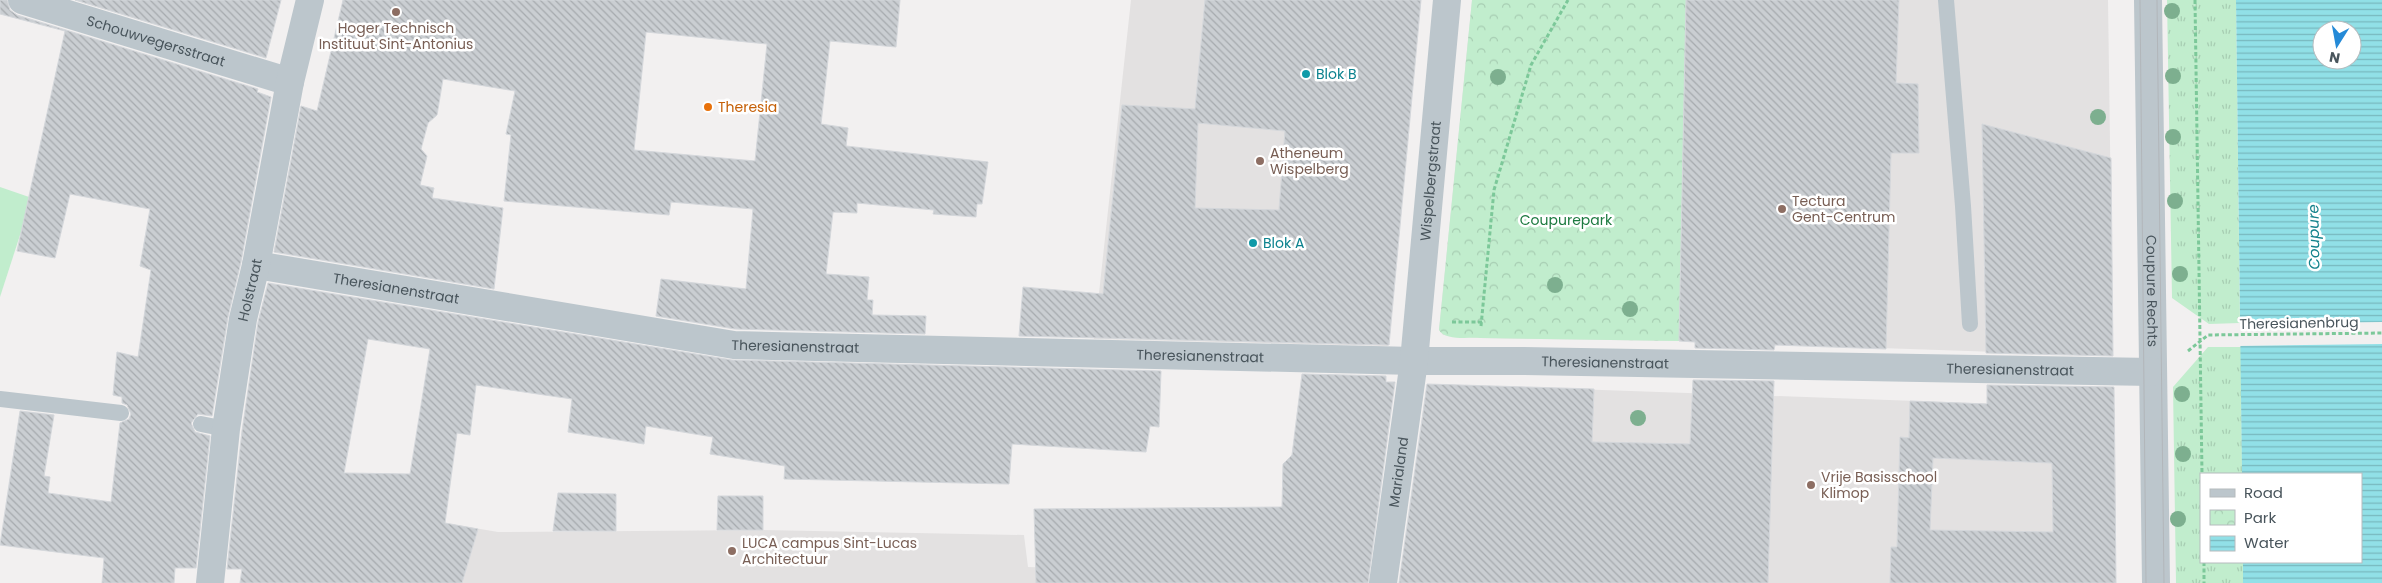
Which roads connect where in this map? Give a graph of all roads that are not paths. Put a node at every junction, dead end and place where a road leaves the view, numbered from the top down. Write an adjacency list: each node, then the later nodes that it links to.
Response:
1 (22, 0): 6 (street, Schouwvegersstraat)
2 (310, 0): 6 (street, Holstraat)
3 (1447, 0): 9 (street, Wispelbergstraat)
4 (1946, 0): 8 (lane)
5 (2148, 0): 10 (street, Coupure Rechts)
6 (290, 82): 7 (street, Holstraat)
7 (256, 265): 9 (street, Theresianenstraat); 13 (street, Holstraat)
8 (1970, 324)
9 (1414, 361): 10 (street, Theresianenstraat); 14 (street, Marialand)
10 (2153, 372): 15 (street, Coupure Rechts)
11 (0, 399): 12 (lane)
12 (121, 413)
13 (210, 583)
14 (1383, 583)
15 (2156, 583)

